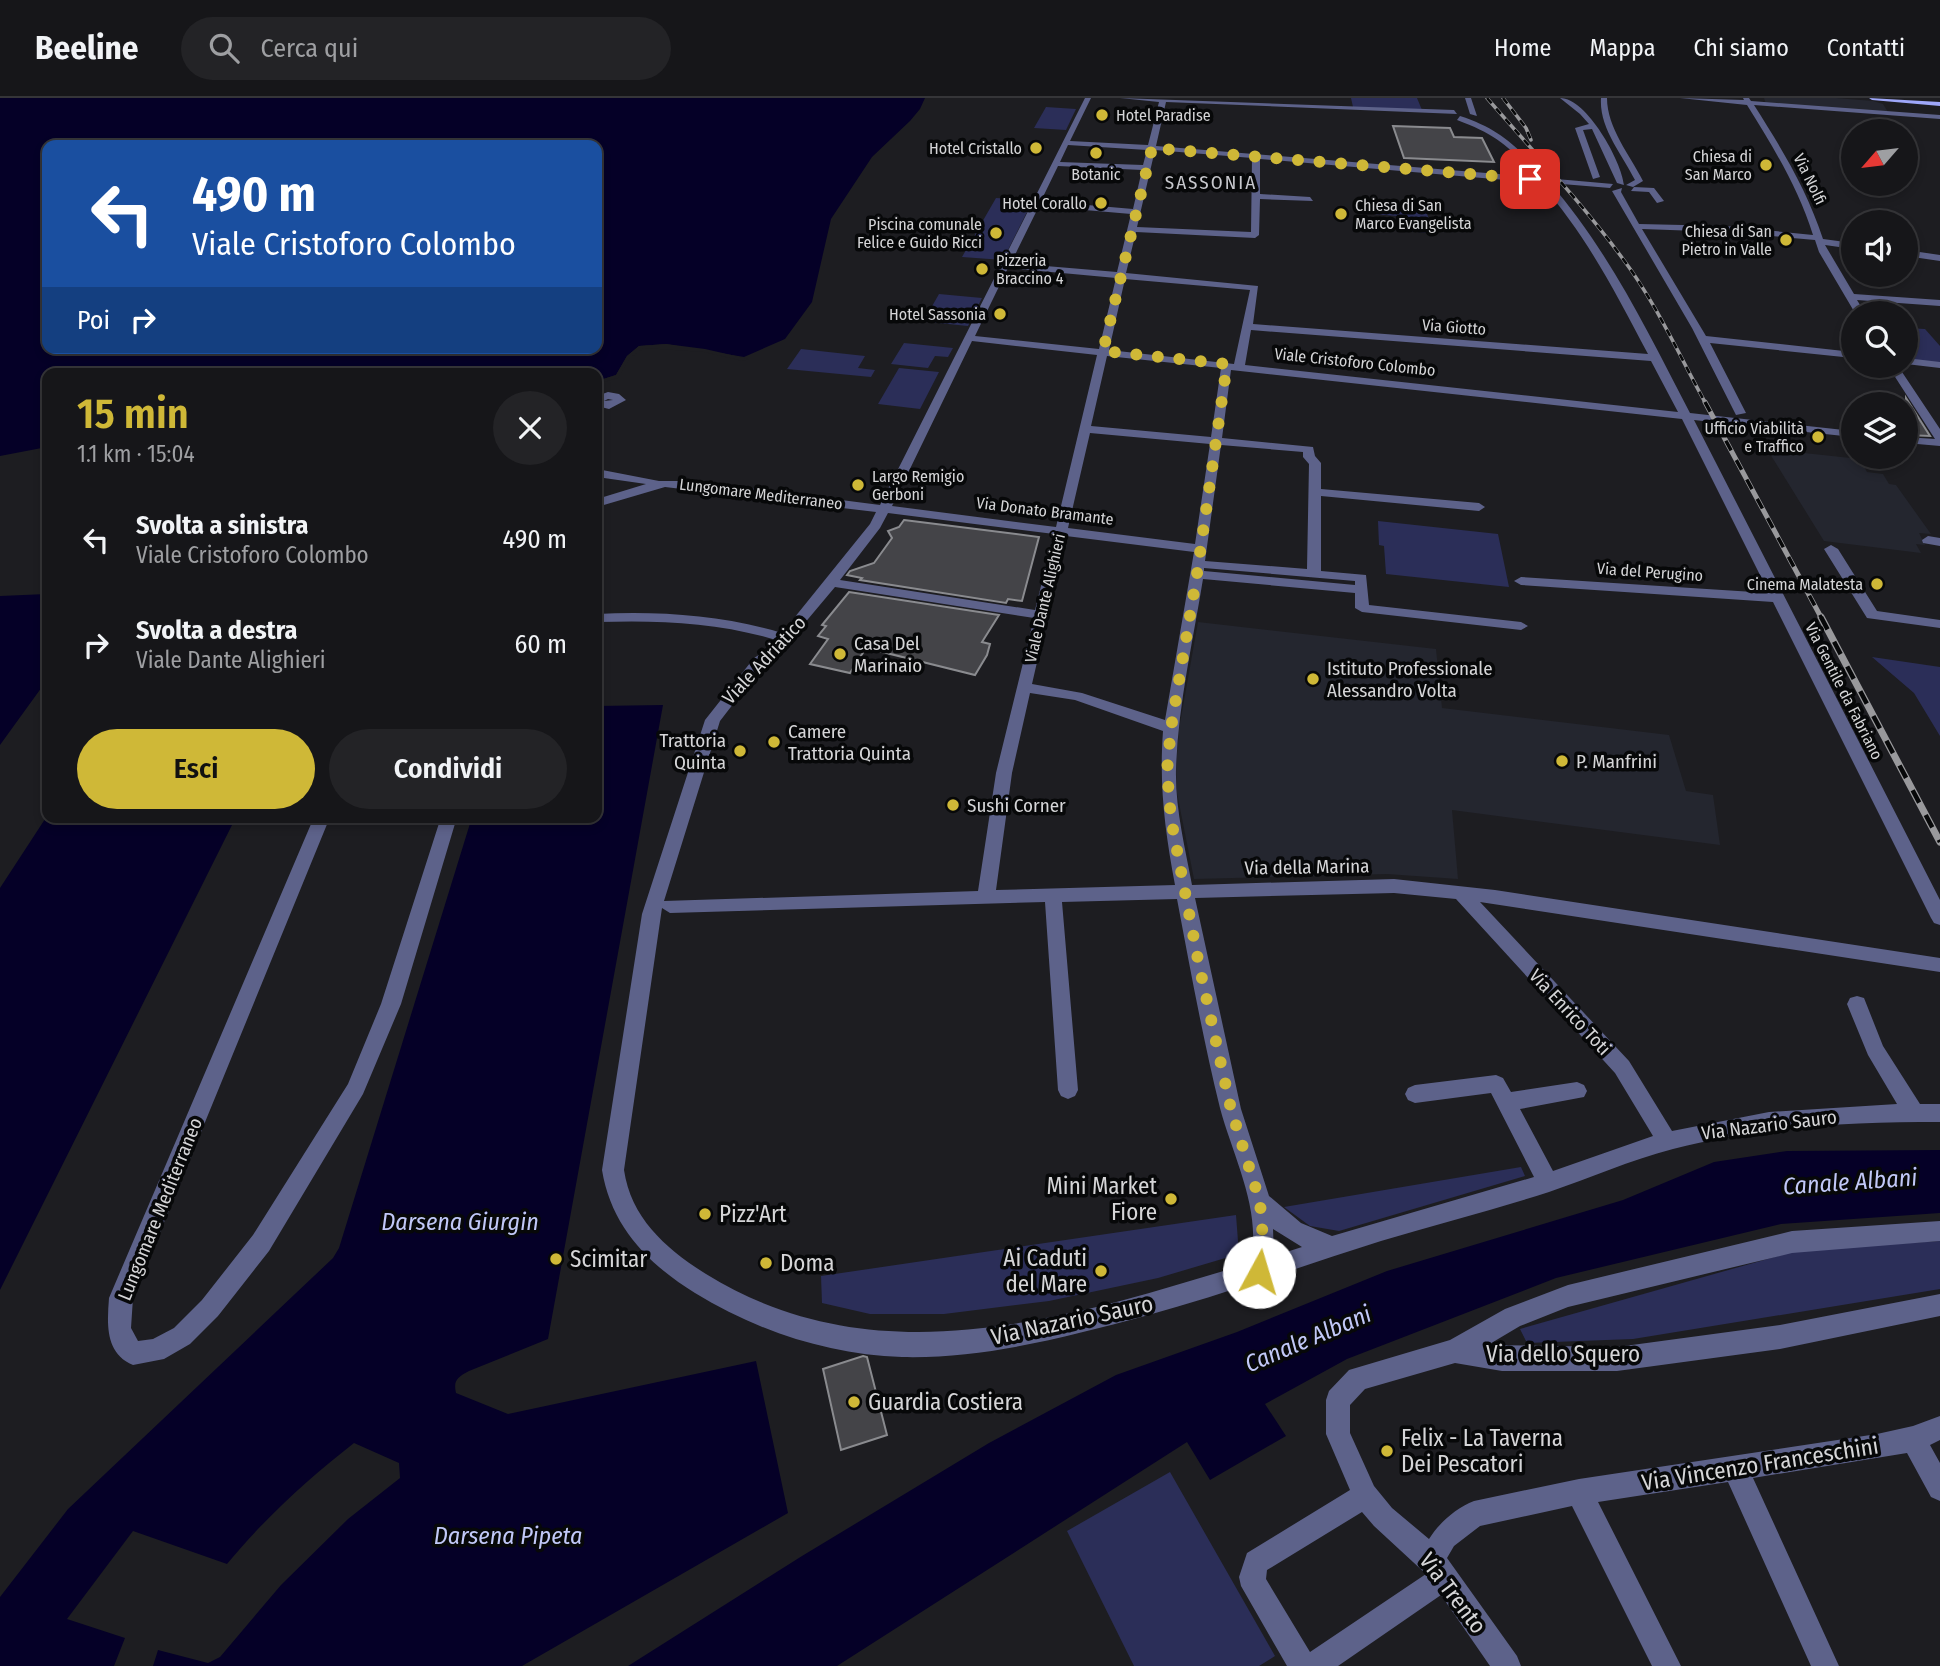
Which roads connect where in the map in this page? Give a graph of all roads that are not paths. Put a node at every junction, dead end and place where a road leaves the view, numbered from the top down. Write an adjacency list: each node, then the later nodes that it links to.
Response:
1 (1088, 98): 15 (street, Viale Adriatico)
2 (1123, 98): 7 (street, Via Gentile da Fabriano)
3 (1563, 98): 14 (street)
4 (1604, 98): 23 (street)
5 (1683, 98): 8 (street)
6 (1872, 98): 10 (main road)
7 (1163, 99): 11 (street, Via Gentile da Fabriano); 16 (street, Viale Dante Alighieri)
8 (1747, 100): 12 (street); 32 (street, Via Nolfi)
9 (1469, 101): 11 (street); 13 (street)
10 (1940, 104)
11 (1456, 114): 13 (street, Via Gentile da Fabriano)
12 (1940, 117)
13 (1476, 118): 21 (street, Via Gentile da Fabriano)
14 (1594, 126): 22 (street); 23 (street)
15 (1068, 140): 16 (street); 18 (street, Viale Adriatico)
16 (1152, 148): 17 (street); 19 (street, Viale Dante Alighieri)
17 (1256, 156): 20 (street); 25 (street)
18 (1057, 164): 19 (street); 28 (street, Viale Adriatico)
19 (1147, 168): 29 (street, Viale Dante Alighieri)
20 (1395, 168): 21 (street); 24 (street)
21 (1533, 176): 23 (street); 24 (street, Via Gentile da Fabriano)
22 (1595, 177)
23 (1626, 187): 27 (street); 30 (street)
24 (1551, 190): 46 (street, Via Gentile da Fabriano)
25 (1255, 196): 26 (street); 31 (street)
26 (1310, 199)
27 (1660, 201)
28 (1037, 203): 29 (street); 36 (street, Viale Adriatico)
29 (1137, 212): 31 (street, Viale Dante Alighieri)
30 (1635, 226): 32 (street); 43 (street)
31 (1132, 229): 37 (street, Viale Dante Alighieri)
32 (1818, 239): 33 (street); 38 (street, Via Nolfi)
33 (1841, 244)
34 (1918, 254): 35 (street)
35 (1940, 257)
36 (1006, 265): 37 (street); 42 (street, Viale Adriatico)
37 (1121, 276): 41 (street); 44 (street, Viale Dante Alighieri)
38 (1849, 297): 39 (street, Via Nolfi); 40 (street)
39 (1852, 301)
40 (1940, 303)
41 (1249, 327): 46 (street, Via Giotto); 48 (street)
42 (970, 338): 44 (street, Viale Cristoforo Colombo); 62 (street, Viale Adriatico)
43 (1705, 340): 45 (street); 51 (street)
44 (1103, 351): 48 (street, Viale Cristoforo Colombo); 52 (street, Viale Dante Alighieri)
45 (1841, 354)
46 (1656, 358): 70 (street, Via Gentile da Fabriano)
47 (1918, 362): 49 (street)
48 (1233, 365): 51 (street, Viale Cristoforo Colombo); 55 (street)
49 (1940, 365)
50 (1901, 378): 56 (street)
51 (1738, 416): 53 (street, Viale Cristoforo Colombo)
52 (1084, 429): 55 (street); 63 (street, Viale Dante Alighieri)
53 (1841, 432)
54 (1918, 440): 56 (street)
55 (1217, 441): 59 (street); 65 (street)
56 (1940, 441)
57 (602, 474): 58 (street)
58 (664, 483): 60 (street, Lungomare Mediterraneo); 62 (street, Lungomare Mediterraneo)
59 (1315, 492): 61 (street); 66 (street)
60 (602, 502)
61 (1479, 507)
62 (885, 509): 63 (street, Via Donato Bramante); 68 (street, Viale Adriatico)
63 (1062, 531): 65 (street, Via Donato Bramante); 71 (street, Viale Dante Alighieri)
64 (1831, 550): 73 (street)
65 (1199, 562): 66 (street); 69 (street); 77 (street)
66 (1314, 574): 69 (street)
67 (1521, 582): 70 (street, Via del Perugino)
68 (832, 583): 71 (street); 75 (street, Viale Adriatico)
69 (1362, 590): 74 (street)
70 (1778, 598): 85 (street, Via Gentile da Fabriano)
71 (1041, 615): 76 (street, Viale Dante Alighieri)
72 (602, 618): 75 (street)
73 (1940, 624)
74 (1521, 625)
75 (778, 645): 97 (street, Viale Adriatico)
76 (1024, 687): 77 (street); 83 (street, Viale Dante Alighieri)
77 (1171, 728): 80 (street)
78 (319, 823): 79 (street, Lungomare Mediterraneo)
79 (447, 823)
80 (1184, 891): 81 (street, Via della Marina); 82 (street, Via della Marina); 96 (street)
81 (1461, 892): 86 (street, Via della Marina); 94 (street, Via Enrico Toti)
82 (1053, 895): 83 (street, Via della Marina); 88 (street)
83 (986, 896): 84 (street, Via della Marina)
84 (670, 906)
85 (1940, 918)
86 (1940, 965)
87 (1857, 1004): 92 (street)
88 (1068, 1090)
89 (1577, 1091): 91 (street)
90 (1415, 1094): 91 (street)
91 (1506, 1102): 95 (street)
92 (1914, 1112): 93 (street, Via Nazario Sauro); 94 (street, Via Nazario Sauro)
93 (1940, 1113)
94 (1667, 1141): 95 (street, Via Nazario Sauro)
95 (1548, 1182): 99 (street, Via Nazario Sauro)
96 (1260, 1202): 99 (street); 100 (street)
97 (620, 1208): 100 (street, Via Nazario Sauro)
98 (1940, 1231): 102 (street)
99 (1333, 1247): 100 (street, Via Nazario Sauro)
100 (1259, 1272)
101 (1940, 1305): 102 (street, Via dello Squero)
102 (1455, 1351): 108 (street, Via dello Squero)
103 (1940, 1429): 104 (street, Via Vincenzo Franceschini)
104 (1913, 1439): 105 (street, Via Vincenzo Franceschini); 106 (street)
105 (1735, 1468): 107 (street, Via Vincenzo Franceschini); 114 (street)
106 (1940, 1488)
107 (1579, 1492): 109 (street, Via Vincenzo Franceschini); 113 (street)
108 (1365, 1495): 109 (street, Via Trento); 110 (street)
109 (1439, 1567): 111 (street, Via Vincenzo Franceschini); 112 (street, Via Trento)
110 (1303, 1666)
111 (1314, 1666)
112 (1507, 1666)
113 (1667, 1666)
114 (1825, 1666)

